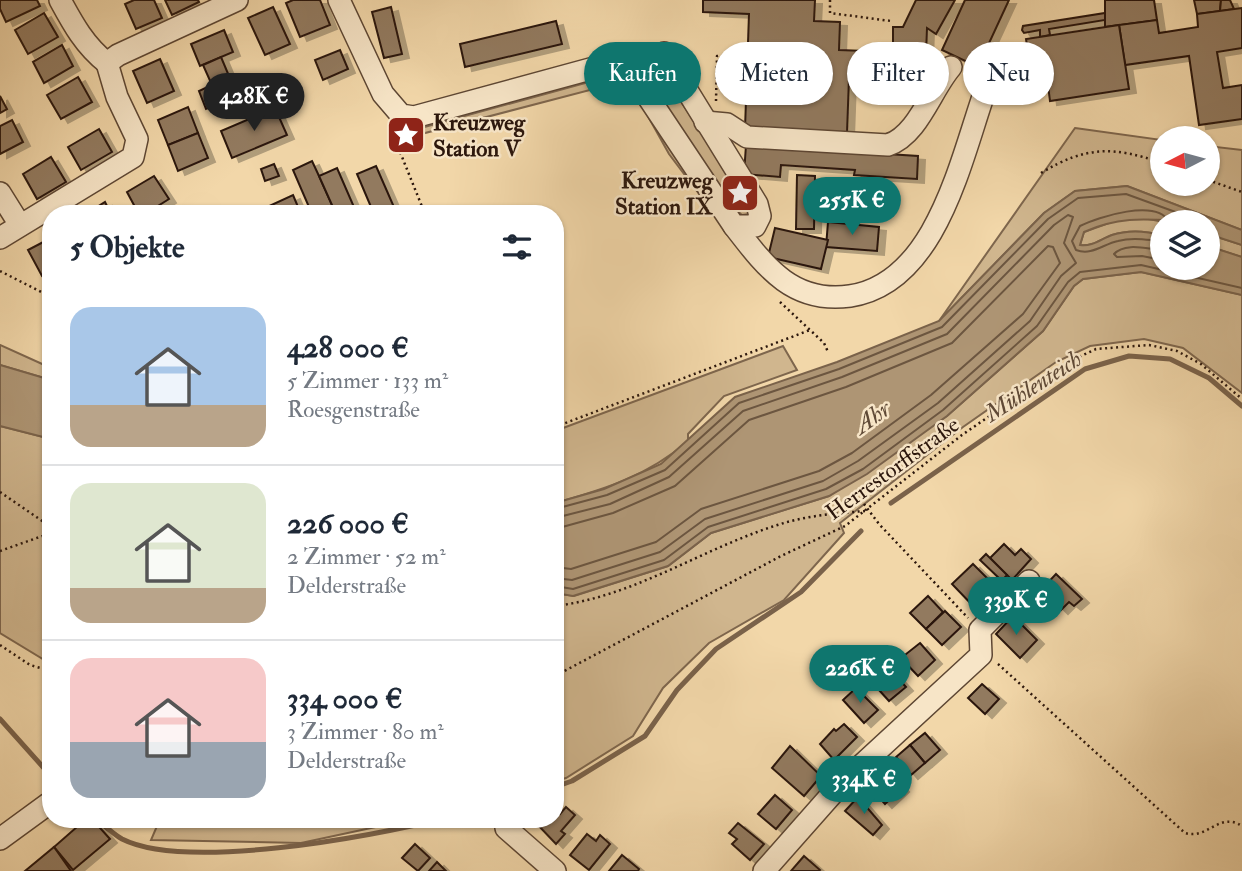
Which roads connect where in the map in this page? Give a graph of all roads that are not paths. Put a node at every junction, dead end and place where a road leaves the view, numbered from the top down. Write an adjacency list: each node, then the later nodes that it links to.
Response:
1 (60, 0): 4 (street)
2 (237, 0): 4 (street)
3 (339, 0): 13 (street)
4 (107, 63): 10 (street)
5 (951, 67): 8 (street)
6 (695, 105): 8 (street)
7 (980, 105): 13 (street)
8 (705, 122): 13 (street)
9 (0, 193): 12 (street)
10 (53, 205)
11 (42, 212): 12 (street)
12 (20, 225): 14 (street)
13 (734, 226)
14 (0, 238)
15 (1029, 581): 20 (street)
16 (42, 808): 18 (street)
17 (506, 828): 19 (street)
18 (0, 839)
19 (555, 871)
20 (764, 871)

